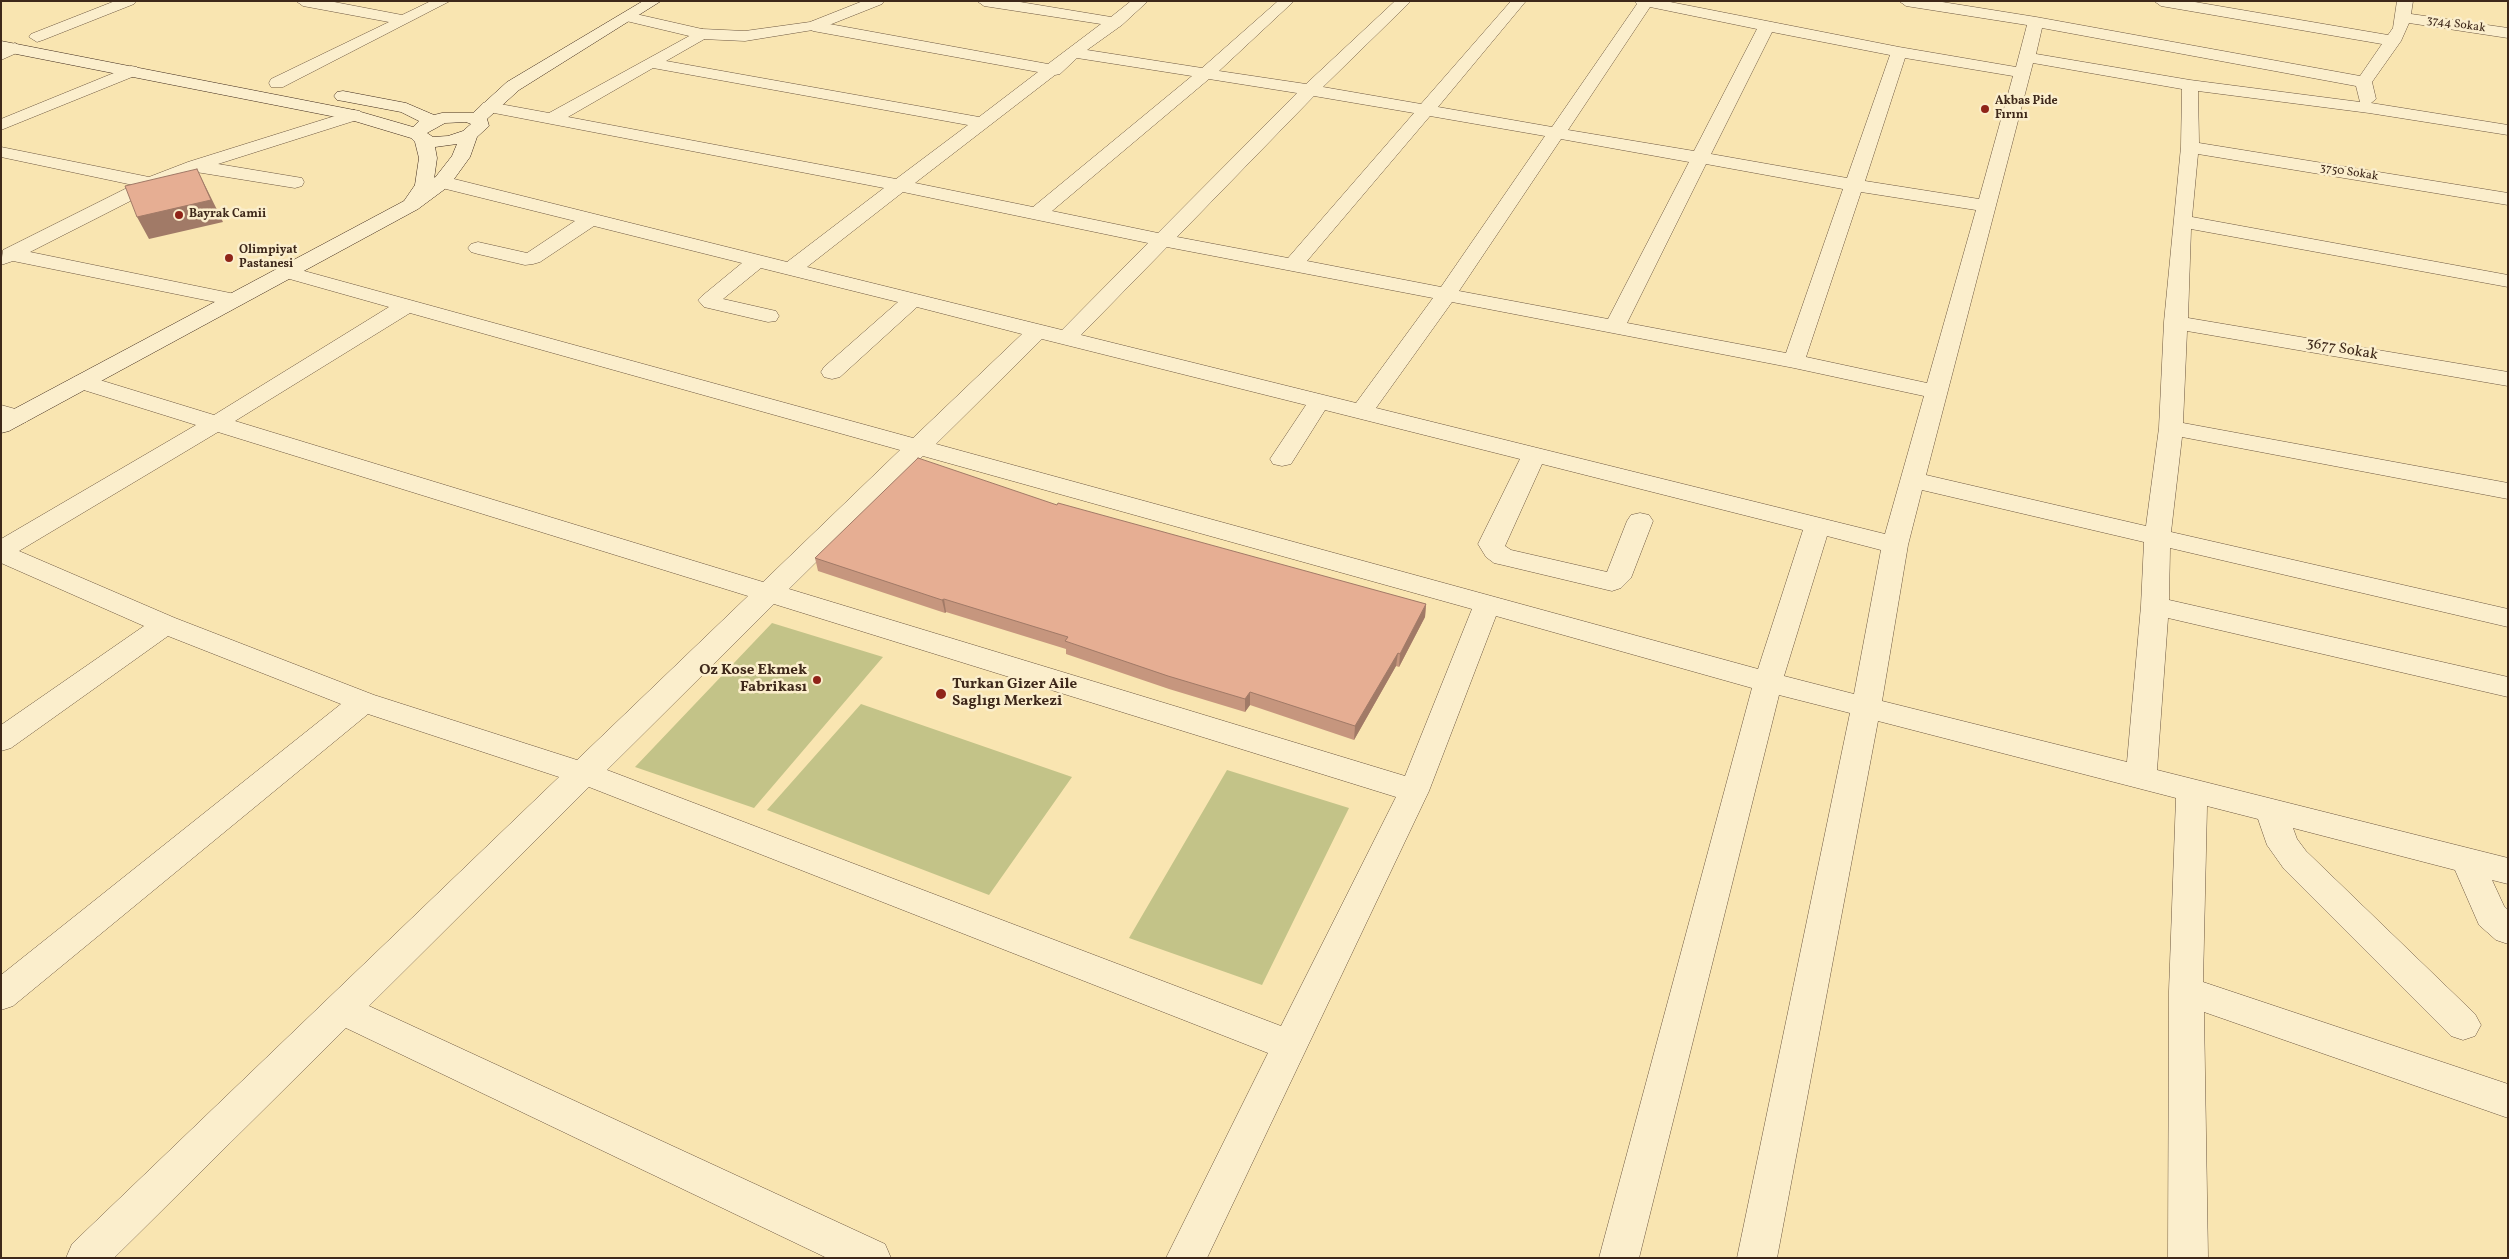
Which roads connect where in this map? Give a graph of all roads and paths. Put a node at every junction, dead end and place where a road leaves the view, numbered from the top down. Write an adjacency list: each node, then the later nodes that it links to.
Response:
1 (129, 1): 24 (street)
2 (303, 1): 16 (street)
3 (443, 1): 16 (street)
4 (654, 1): 15 (street)
5 (876, 1): 19 (street)
6 (984, 1): 17 (street)
7 (1141, 1): 17 (street)
8 (1287, 1): 34 (street)
9 (1404, 1): 41 (street)
10 (1519, 1): 46 (street)
11 (1908, 1): 18 (street)
12 (2161, 1): 25 (street)
13 (1644, 2): 20 (street); 54 (street)
14 (2402, 6): 22 (street, 3744 Sokak); 25 (street)
15 (627, 17): 23 (street); 39 (street)
16 (404, 20): 37 (street)
17 (1116, 22): 28 (street)
18 (2036, 22): 30 (street); 36 (street)
19 (813, 26): 23 (street); 31 (street)
20 (1766, 27): 27 (street); 58 (street)
21 (1, 31): 24 (street)
22 (2508, 33)
23 (702, 34): 29 (street)
24 (37, 37): 33 (street)
25 (2393, 41): 36 (street)
26 (6, 50): 32 (street)
27 (1899, 52): 30 (street); 63 (street)
28 (1076, 53): 31 (street); 34 (street)
29 (651, 63): 48 (street); 51 (street)
30 (2025, 65): 38 (street); 66 (street)
31 (1054, 70): 51 (street)
32 (132, 71): 47 (street); 52 (street)
33 (229, 74)
34 (1206, 74): 41 (street); 67 (street)
35 (258, 79): 37 (street)
36 (2364, 82): 45 (street)
37 (277, 83): 40 (street)
38 (2190, 85): 45 (street); 56 (street)
39 (513, 86): 43 (street); 50 (street)
40 (305, 88)
41 (1310, 90): 46 (street); 70 (street)
42 (323, 92): 44 (street)
43 (464, 103): 44 (street); 49 (street)
44 (406, 108): 49 (street)
45 (2369, 108): 53 (street)
46 (1426, 111): 54 (street); 74 (street)
47 (354, 115): 55 (street); 59 (street)
48 (552, 119): 50 (street); 64 (street)
49 (437, 120): 50 (street); 55 (street)
50 (478, 120): 55 (street); 62 (street)
51 (984, 122): 64 (street)
52 (1, 125)
53 (2508, 130)
54 (1557, 133): 58 (street); 78 (street)
55 (421, 137): 62 (street)
56 (2190, 147): 65 (street, 3750 Sokak); 69 (street)
57 (1, 152): 61 (street)
58 (1700, 158): 63 (street); 84 (street)
59 (196, 166): 60 (street); 61 (street)
60 (295, 182)
61 (151, 183): 72 (street)
62 (433, 184): 68 (street); 76 (street)
63 (1855, 185): 66 (street); 87 (street)
64 (901, 186): 67 (street); 75 (street)
65 (2508, 199)
66 (1987, 206): 91 (street)
67 (1037, 214): 70 (street)
68 (591, 219): 71 (street); 73 (street)
69 (2182, 221): 77 (street); 83 (street)
70 (1163, 240): 74 (street); 86 (street)
71 (478, 248)
72 (6, 256): 79 (street)
73 (756, 261): 75 (street); 82 (street)
74 (1294, 264): 78 (street)
75 (791, 269): 80 (street)
76 (286, 272): 79 (street); 81 (street)
77 (2508, 281)
78 (1446, 295): 84 (street); 93 (street)
79 (234, 300): 90 (street)
80 (913, 300): 85 (street); 88 (street)
81 (406, 306): 95 (street); 97 (street)
82 (768, 316)
83 (2175, 322): 89 (street, 3677 Sokak); 96 (street)
84 (1615, 326): 87 (street)
85 (1037, 331): 86 (street); 97 (street)
86 (1066, 338): 92 (street)
87 (1794, 361): 91 (street)
88 (832, 372)
89 (2508, 379)
90 (82, 382): 94 (street); 95 (street)
91 (1936, 392): 100 (street)
92 (1319, 402): 93 (street); 99 (street)
93 (1360, 412): 98 (street)
94 (7, 418)
95 (218, 422): 106 (street); 107 (street)
96 (2171, 428): 101 (street); 104 (street)
97 (916, 447): 107 (street); 108 (street)
98 (1534, 455): 102 (street); 103 (street)
99 (1282, 459)
100 (1912, 480): 104 (street); 105 (street)
101 (2508, 491)
102 (1640, 521)
103 (1817, 526): 105 (street); 112 (street)
104 (2158, 538): 109 (street); 110 (street)
105 (1895, 546): 115 (street)
106 (1, 552): 111 (street)
107 (768, 592): 117 (street); 119 (street)
108 (1487, 605): 112 (street); 119 (street)
109 (2156, 606): 113 (street); 118 (street)
110 (2508, 618)
111 (165, 625): 114 (street); 116 (street)
112 (1768, 682): 115 (street); 134 (street)
113 (2508, 687)
114 (364, 702): 117 (street); 126 (street)
115 (1866, 708): 118 (street); 135 (street)
116 (1, 740)
117 (583, 773): 127 (street); 129 (street)
118 (2141, 778): 120 (street)
119 (1414, 791): 129 (street)
120 (2192, 791): 121 (street); 125 (street)
121 (2270, 811): 122 (street); 128 (street)
122 (2467, 860): 123 (street); 124 (street)
123 (2508, 871)
124 (2508, 930)
125 (2186, 991): 130 (street); 136 (street)
126 (1, 995)
127 (340, 1009): 131 (street); 132 (street)
128 (2463, 1025)
129 (1291, 1046): 133 (street)
130 (2508, 1101)
131 (86, 1258)
132 (871, 1258)
133 (1186, 1258)
134 (1619, 1258)
135 (1757, 1258)
136 (2188, 1258)

